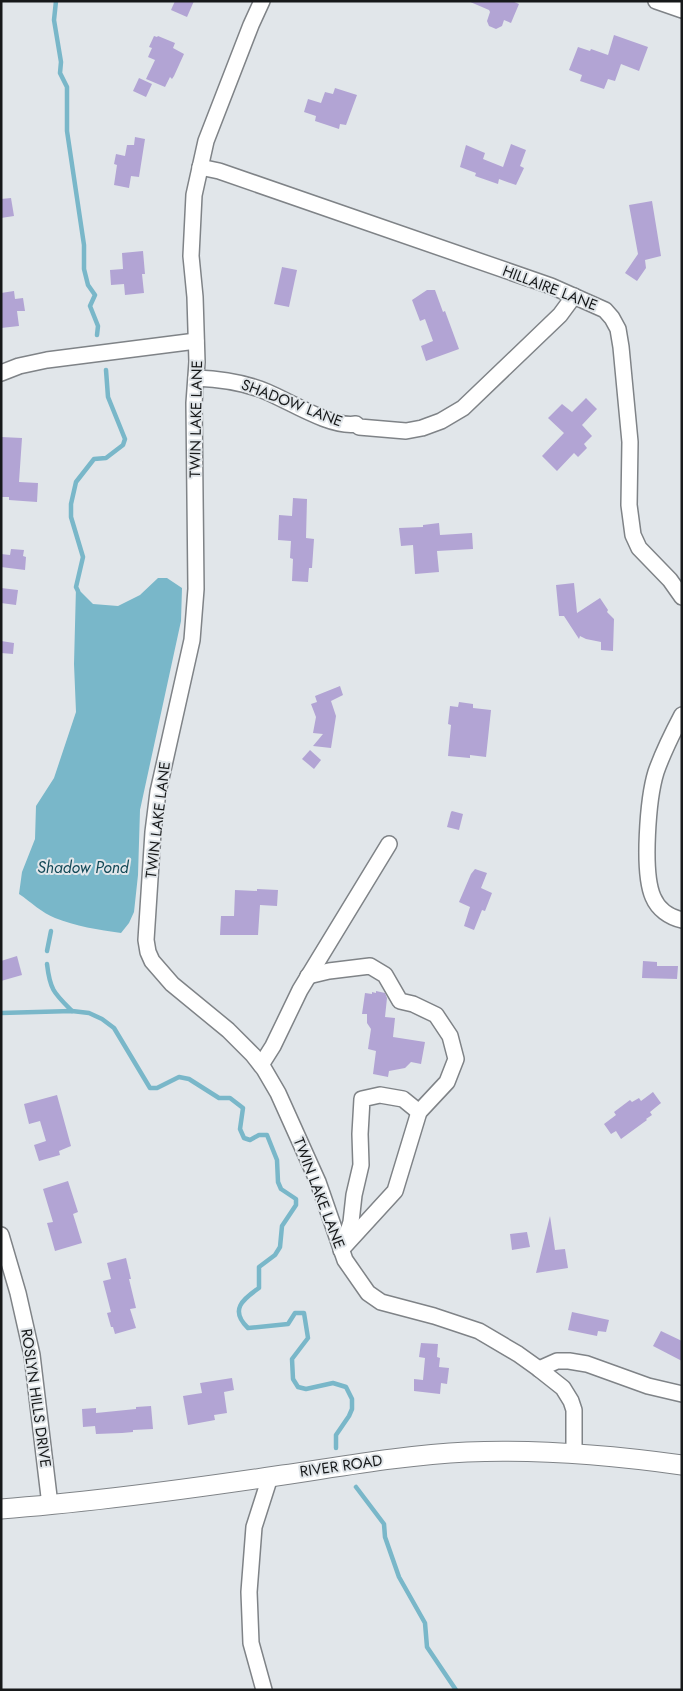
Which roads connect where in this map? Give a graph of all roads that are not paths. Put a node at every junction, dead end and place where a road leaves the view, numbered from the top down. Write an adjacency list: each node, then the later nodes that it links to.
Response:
1 (262, 1): 4 (street, TWIN LAKE LANE)
2 (656, 1): 3 (street)
3 (682, 10)
4 (200, 167): 5 (street, HILLAIRE LANE); 6 (street, TWIN LAKE LANE)
5 (574, 296): 8 (street, SHADOW LANE); 9 (street, HILLAIRE LANE)
6 (196, 341): 7 (street); 8 (street, TWIN LAKE LANE)
7 (1, 373)
8 (196, 378): 14 (street, TWIN LAKE LANE)
9 (682, 597)
10 (682, 716): 12 (street)
11 (389, 844): 13 (street)
12 (682, 920)
13 (308, 976): 14 (street); 15 (street)
14 (261, 1065): 17 (street, TWIN LAKE LANE)
15 (419, 1112): 17 (street); 17 (street)
16 (2, 1237): 23 (street, ROSLYN HILLS DRIVE)
17 (341, 1250): 18 (street, TWIN LAKE LANE)
18 (539, 1369): 19 (street); 20 (street, TWIN LAKE LANE)
19 (682, 1394)
20 (574, 1453): 21 (main road, RIVER ROAD); 22 (main road, RIVER ROAD)
21 (682, 1465)
22 (270, 1477): 23 (main road, RIVER ROAD); 25 (street)
23 (50, 1505): 24 (main road, RIVER ROAD)
24 (1, 1509)
25 (264, 1690)

